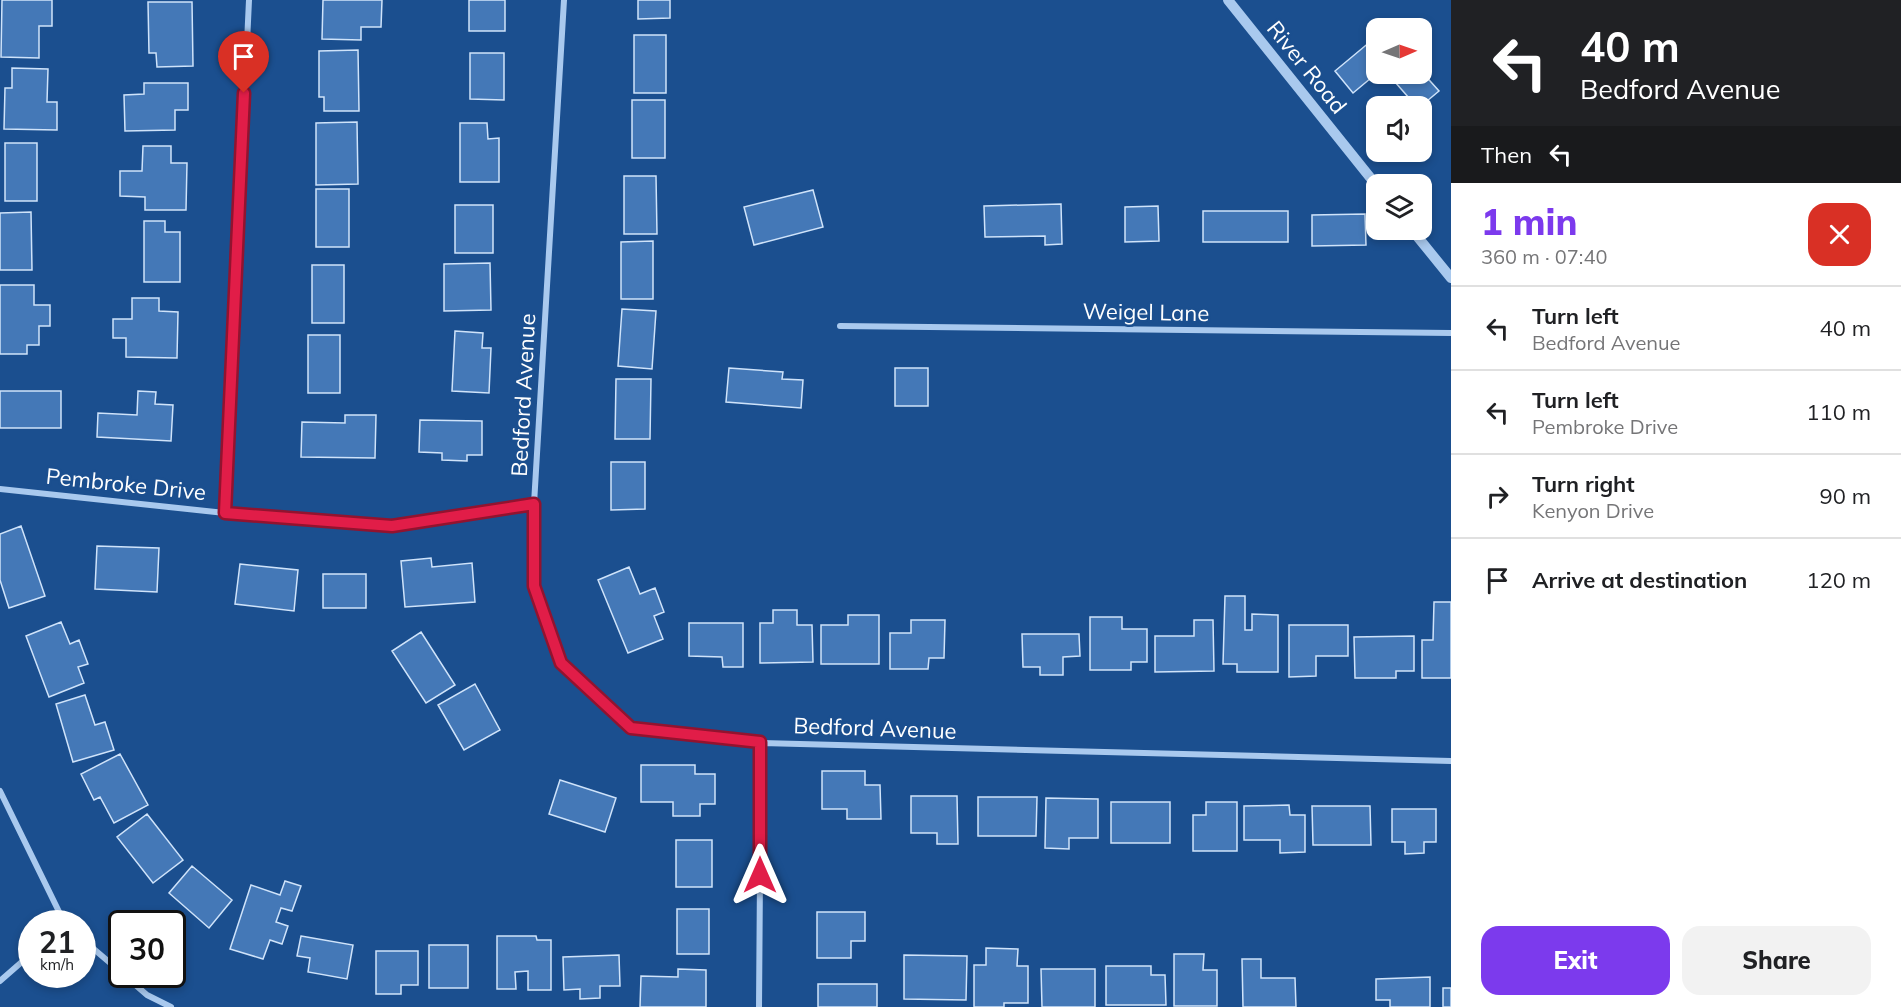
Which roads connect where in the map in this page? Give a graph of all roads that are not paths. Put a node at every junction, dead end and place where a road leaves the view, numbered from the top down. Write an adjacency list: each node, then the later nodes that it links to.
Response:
1 (249, 0): 11 (street)
2 (564, 0): 10 (street, Bedford Avenue)
3 (1228, 0): 4 (street, River Road)
4 (1367, 174)
5 (1420, 240): 6 (street)
6 (1451, 278)
7 (840, 326): 8 (street, Weigel Lane)
8 (1451, 333)
9 (0, 489): 11 (street, Pembroke Drive)
10 (534, 504): 11 (street, Pembroke Drive); 12 (street, Bedford Avenue)
11 (225, 513)
12 (760, 742): 13 (street, Bedford Avenue); 22 (street)
13 (1451, 761)
14 (0, 791): 15 (street)
15 (57, 910)
16 (96, 951): 17 (street)
17 (108, 962)
18 (18, 965): 19 (street)
19 (0, 981)
20 (139, 988): 21 (street)
21 (171, 1007)
22 (759, 1007)

